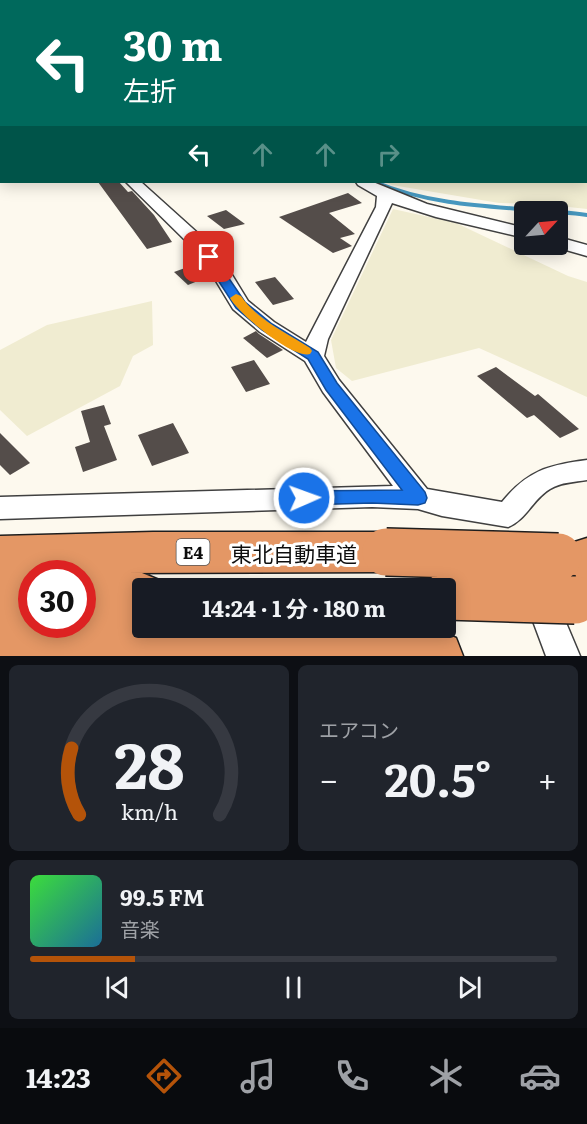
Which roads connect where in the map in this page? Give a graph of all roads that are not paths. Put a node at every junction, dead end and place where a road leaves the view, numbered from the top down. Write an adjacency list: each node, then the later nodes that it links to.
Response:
1 (134, 183): 7 (street)
2 (365, 183): 3 (street)
3 (385, 196): 4 (street); 7 (street)
4 (514, 230)
5 (568, 245): 6 (street)
6 (587, 251)
7 (313, 356): 9 (street)
8 (587, 470): 11 (street)
9 (418, 498): 10 (street); 11 (street)
10 (0, 508)
11 (508, 515): 21 (street)
12 (0, 557): 13 (highway, 東北自動車道 / E4, bridge)
13 (580, 572): 14 (highway, 東北自動車道 / E4, bridge)
14 (456, 594)
15 (96, 596): 16 (highway)
16 (132, 596)
17 (0, 597): 18 (highway)
18 (18, 597)
19 (0, 639): 20 (highway)
20 (416, 654)
21 (563, 656)

